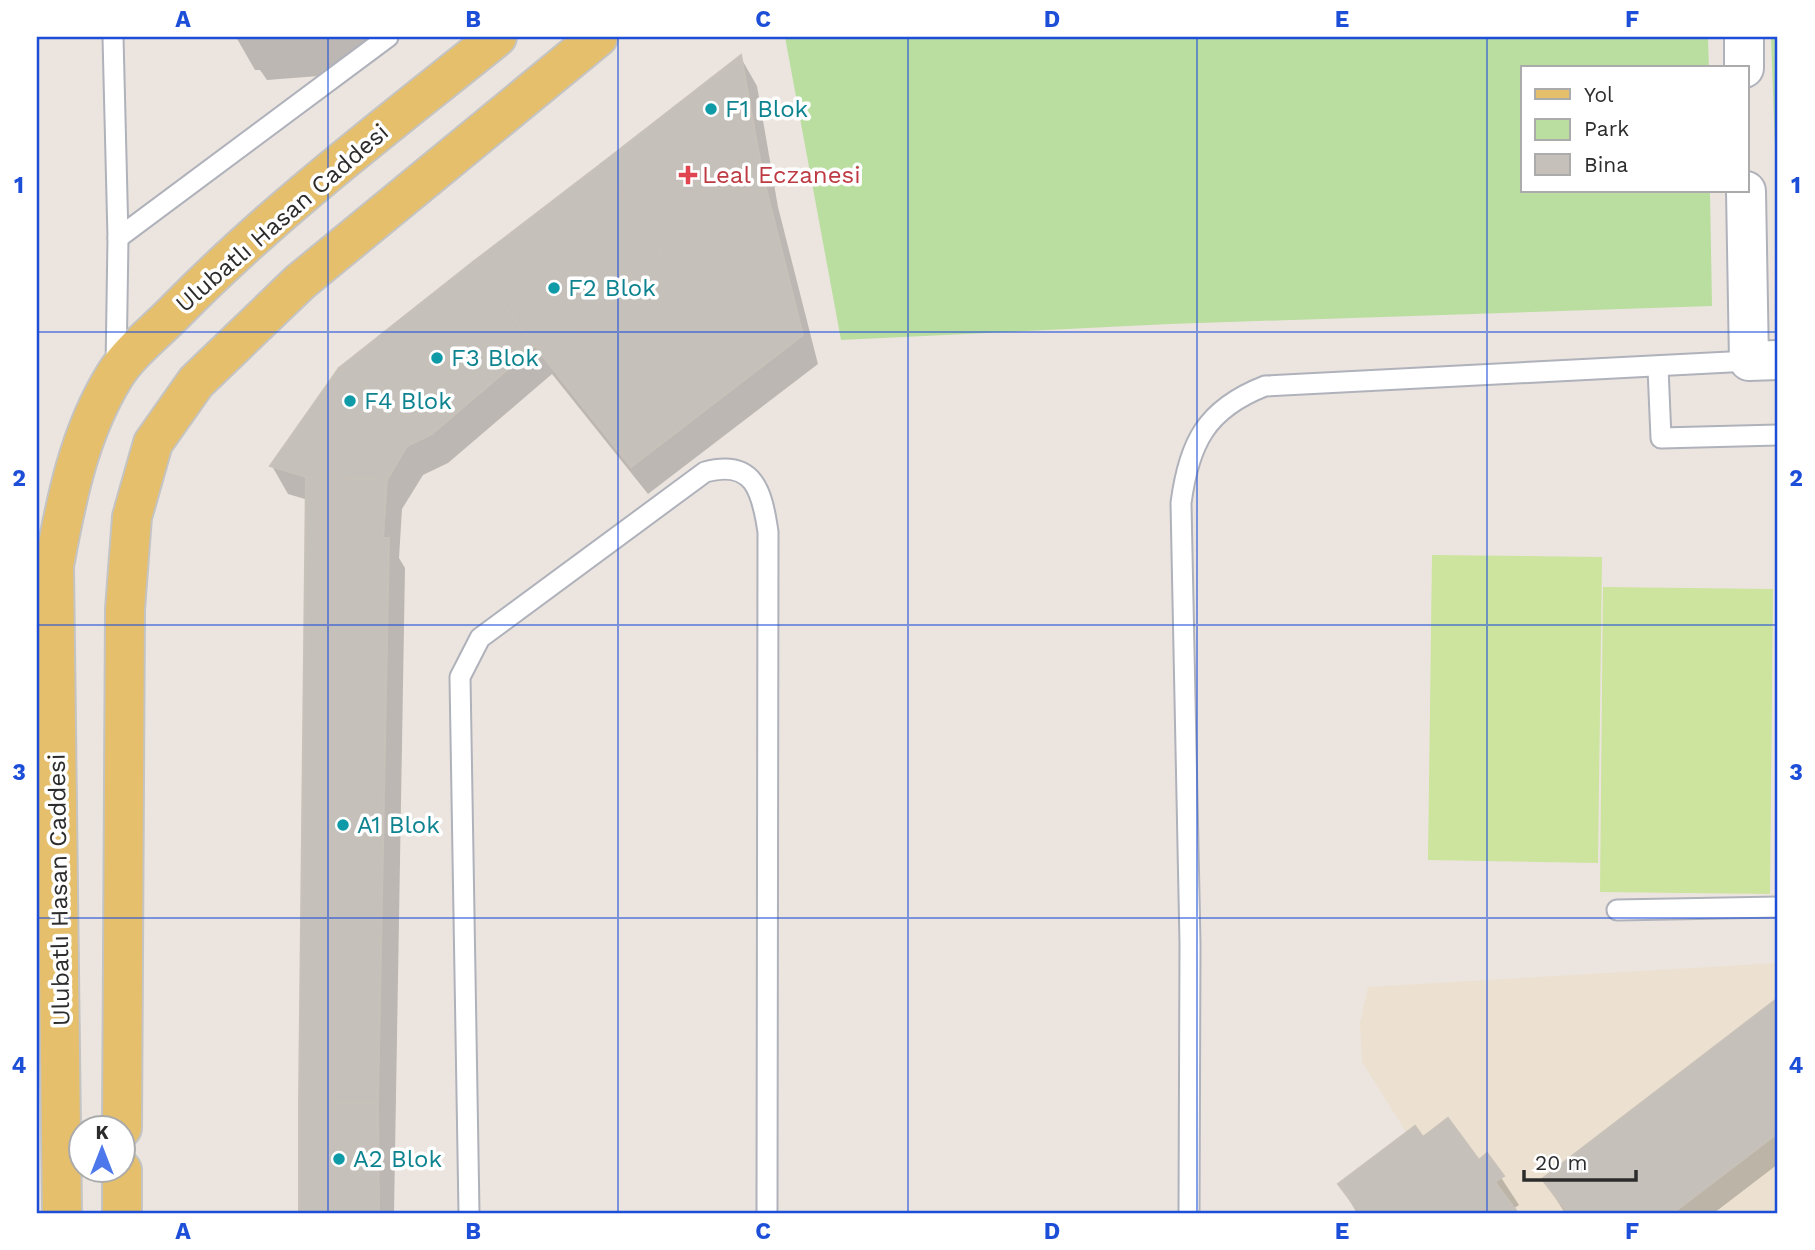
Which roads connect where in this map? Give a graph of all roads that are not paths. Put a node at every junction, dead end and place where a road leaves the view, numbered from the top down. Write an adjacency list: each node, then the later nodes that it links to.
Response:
1 (113, 37): 8 (lane)
2 (388, 37): 8 (lane)
3 (497, 37): 11 (main road, Ulubatlı Hasan Caddesi)
4 (598, 37): 16 (main road)
5 (1744, 37): 6 (main road)
6 (1744, 66)
7 (1746, 192): 9 (main road)
8 (118, 238): 11 (lane)
9 (1764, 361): 10 (lane)
10 (1658, 368): 12 (lane); 22 (lane)
11 (116, 373): 15 (main road, Ulubatlı Hasan Caddesi)
12 (1778, 435)
13 (1778, 907): 14 (lane)
14 (1617, 910)
15 (49, 971): 18 (main road, Ulubatlı Hasan Caddesi)
16 (122, 1114)
17 (122, 1184): 19 (main road)
18 (62, 1213)
19 (122, 1213)
20 (469, 1213): 21 (lane)
21 (767, 1213)
22 (1189, 1213)

